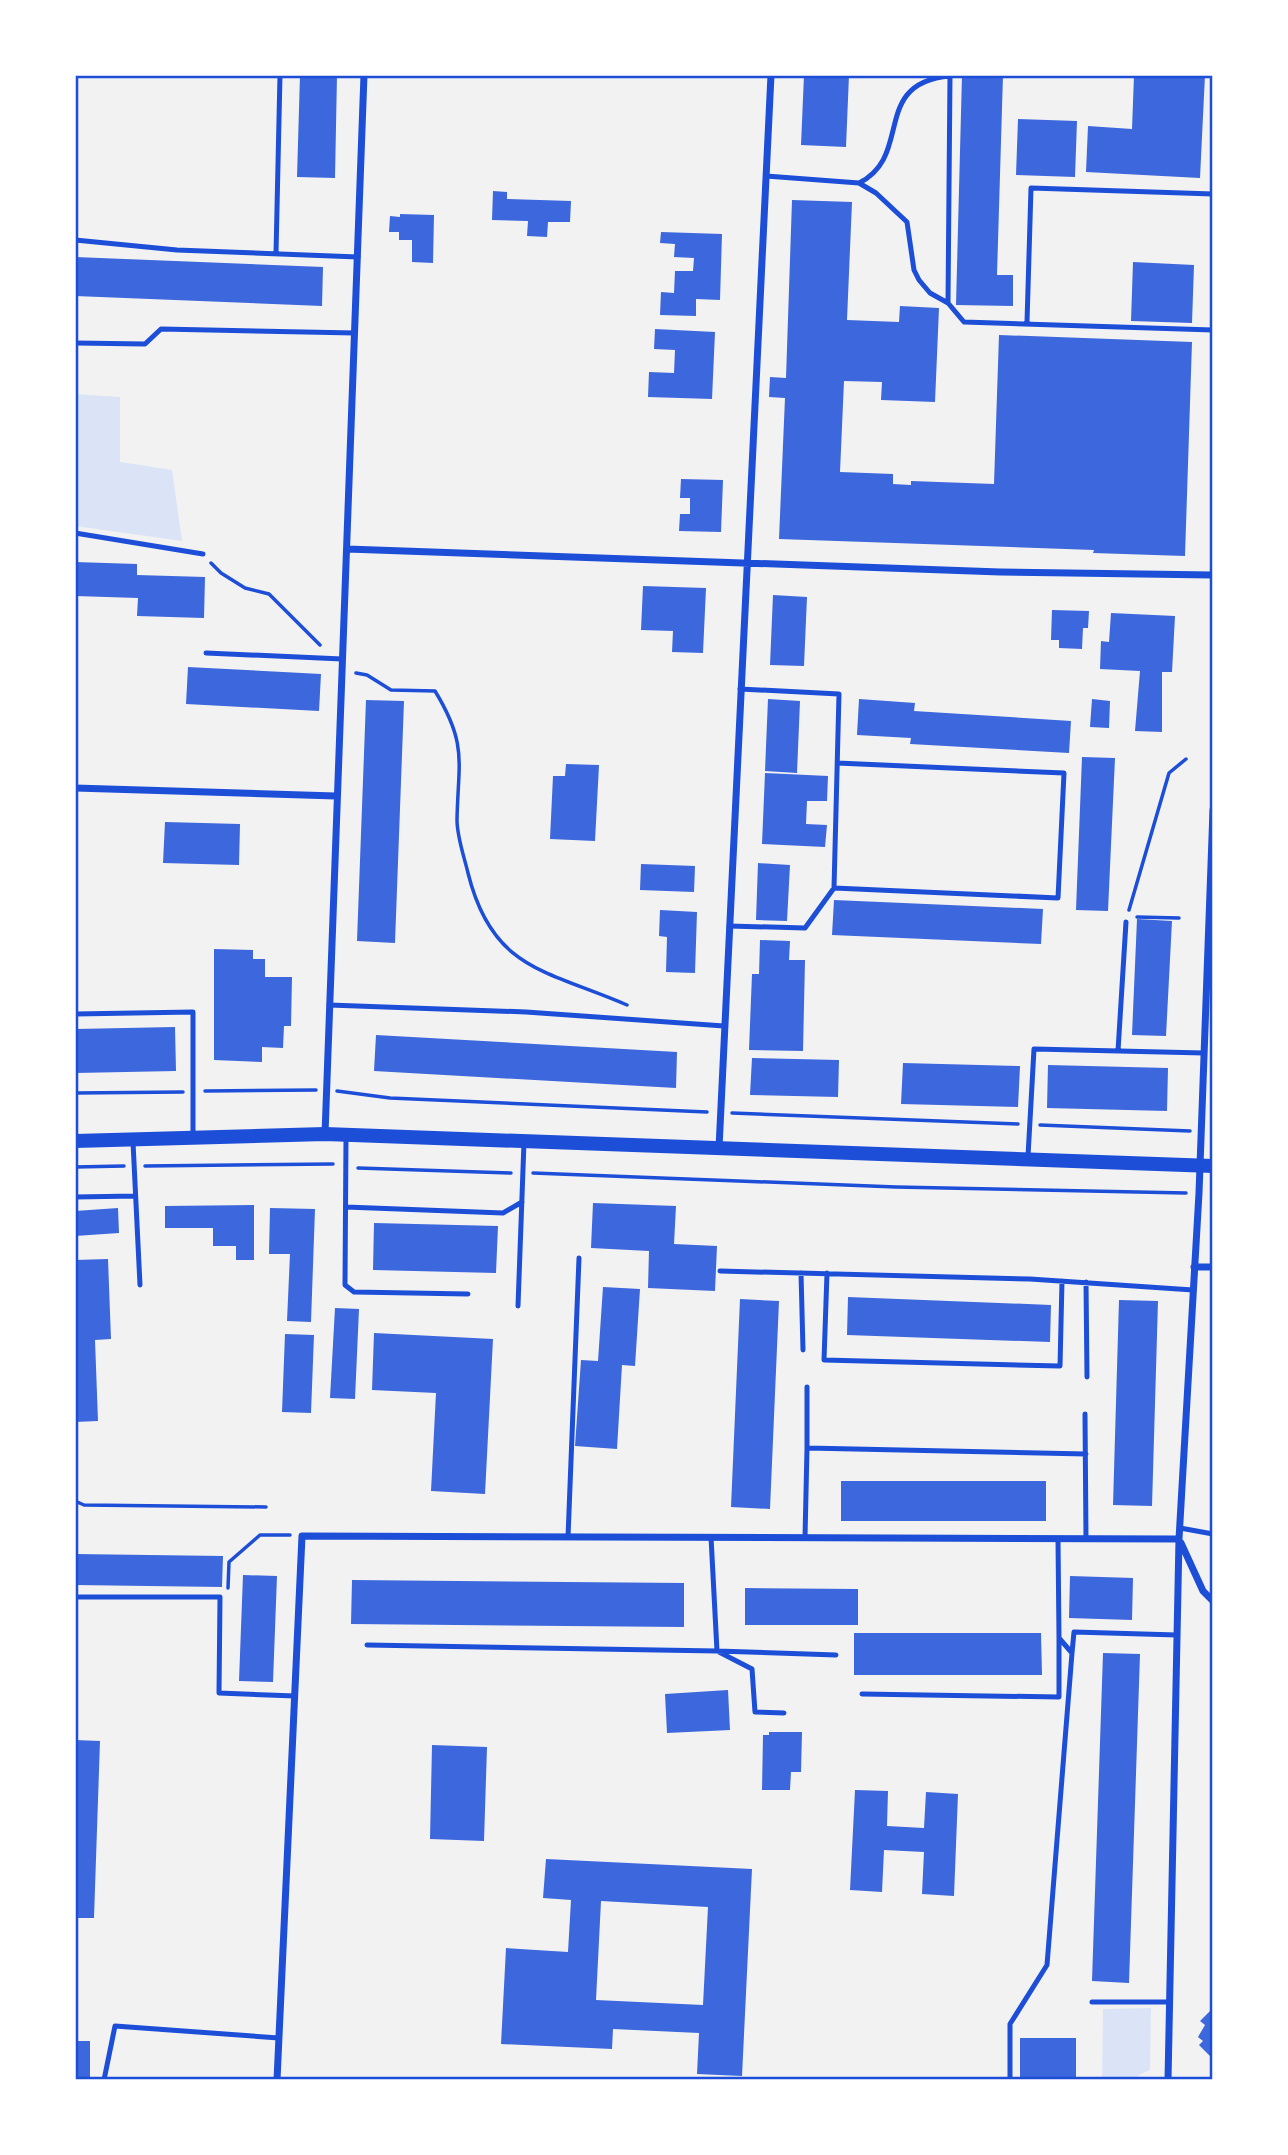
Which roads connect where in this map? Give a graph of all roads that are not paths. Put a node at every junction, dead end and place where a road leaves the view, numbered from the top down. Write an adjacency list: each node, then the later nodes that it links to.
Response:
1 (280, 75): 9 (lane)
2 (364, 75): 10 (street)
3 (771, 75): 5 (street)
4 (950, 76): 6 (lane); 11 (lane)
5 (766, 176): 6 (lane); 19 (street)
6 (859, 183): 11 (lane)
7 (1213, 194): 12 (lane)
8 (75, 240): 9 (lane)
9 (276, 253): 10 (lane)
10 (358, 257): 14 (street)
11 (948, 303): 12 (lane)
12 (1027, 322): 13 (lane)
13 (1213, 330)
14 (355, 333): 15 (lane); 17 (street)
15 (75, 343)
16 (75, 533): 18 (lane)
17 (347, 549): 19 (street); 22 (street)
18 (203, 554)
19 (746, 562): 20 (street); 23 (street)
20 (1213, 575)
21 (206, 653): 22 (lane)
22 (342, 659): 26 (street)
23 (740, 689): 24 (lane); 31 (street)
24 (837, 763): 29 (lane); 29 (lane)
25 (75, 788): 26 (street)
26 (336, 796): 32 (street)
27 (1213, 810): 28 (street)
28 (1212, 820): 36 (street)
29 (834, 888): 31 (lane)
30 (1126, 922): 35 (lane)
31 (729, 926): 34 (street)
32 (329, 1005): 34 (lane); 37 (street)
33 (75, 1014): 39 (lane)
34 (724, 1026): 43 (street)
35 (1118, 1051): 36 (lane); 44 (lane)
36 (1204, 1053): 45 (street)
37 (325, 1134): 38 (main road); 39 (main road)
38 (346, 1135): 42 (main road); 49 (lane)
39 (193, 1138): 40 (main road)
40 (132, 1139): 41 (main road); 46 (lane)
41 (75, 1141)
42 (524, 1141): 43 (main road); 48 (lane)
43 (719, 1148): 44 (main road)
44 (1028, 1159): 45 (main road)
45 (1206, 1166): 51 (street)
46 (135, 1196): 47 (lane); 58 (lane)
47 (75, 1197)
48 (522, 1202): 49 (lane); 61 (lane)
49 (346, 1207): 60 (lane)
50 (579, 1258): 70 (lane)
51 (1194, 1267): 52 (street); 59 (street)
52 (1213, 1268)
53 (720, 1270): 54 (lane)
54 (801, 1273): 55 (lane); 62 (lane)
55 (827, 1273): 56 (lane); 56 (lane)
56 (1062, 1281): 57 (lane)
57 (1086, 1282): 59 (lane); 63 (lane)
58 (140, 1285)
59 (1193, 1290): 68 (street)
60 (468, 1294)
61 (518, 1306)
62 (803, 1350)
63 (1087, 1377)
64 (807, 1387): 66 (lane)
65 (1085, 1414): 67 (lane)
66 (807, 1448): 67 (lane); 72 (lane)
67 (1086, 1454): 74 (lane)
68 (1180, 1528): 69 (lane); 75 (street)
69 (1213, 1534)
70 (568, 1537): 71 (street); 85 (street)
71 (711, 1537): 72 (street); 81 (lane)
72 (805, 1538): 73 (street)
73 (1058, 1539): 74 (street); 79 (lane)
74 (1086, 1539): 75 (street)
75 (1179, 1539): 77 (street); 78 (street)
76 (79, 1597): 85 (lane)
77 (1213, 1601)
78 (1177, 1635): 82 (lane); 88 (street)
79 (1059, 1638): 82 (lane); 84 (lane)
80 (367, 1645): 81 (lane)
81 (717, 1651): 83 (lane); 86 (lane)
82 (1072, 1653): 92 (lane)
83 (836, 1655)
84 (862, 1694)
85 (295, 1696): 89 (street)
86 (784, 1713)
87 (1092, 2002): 88 (lane)
88 (1169, 2002): 93 (street)
89 (279, 2038): 90 (lane); 91 (street)
90 (104, 2080)
91 (277, 2080)
92 (1010, 2080)
93 (1168, 2080)

